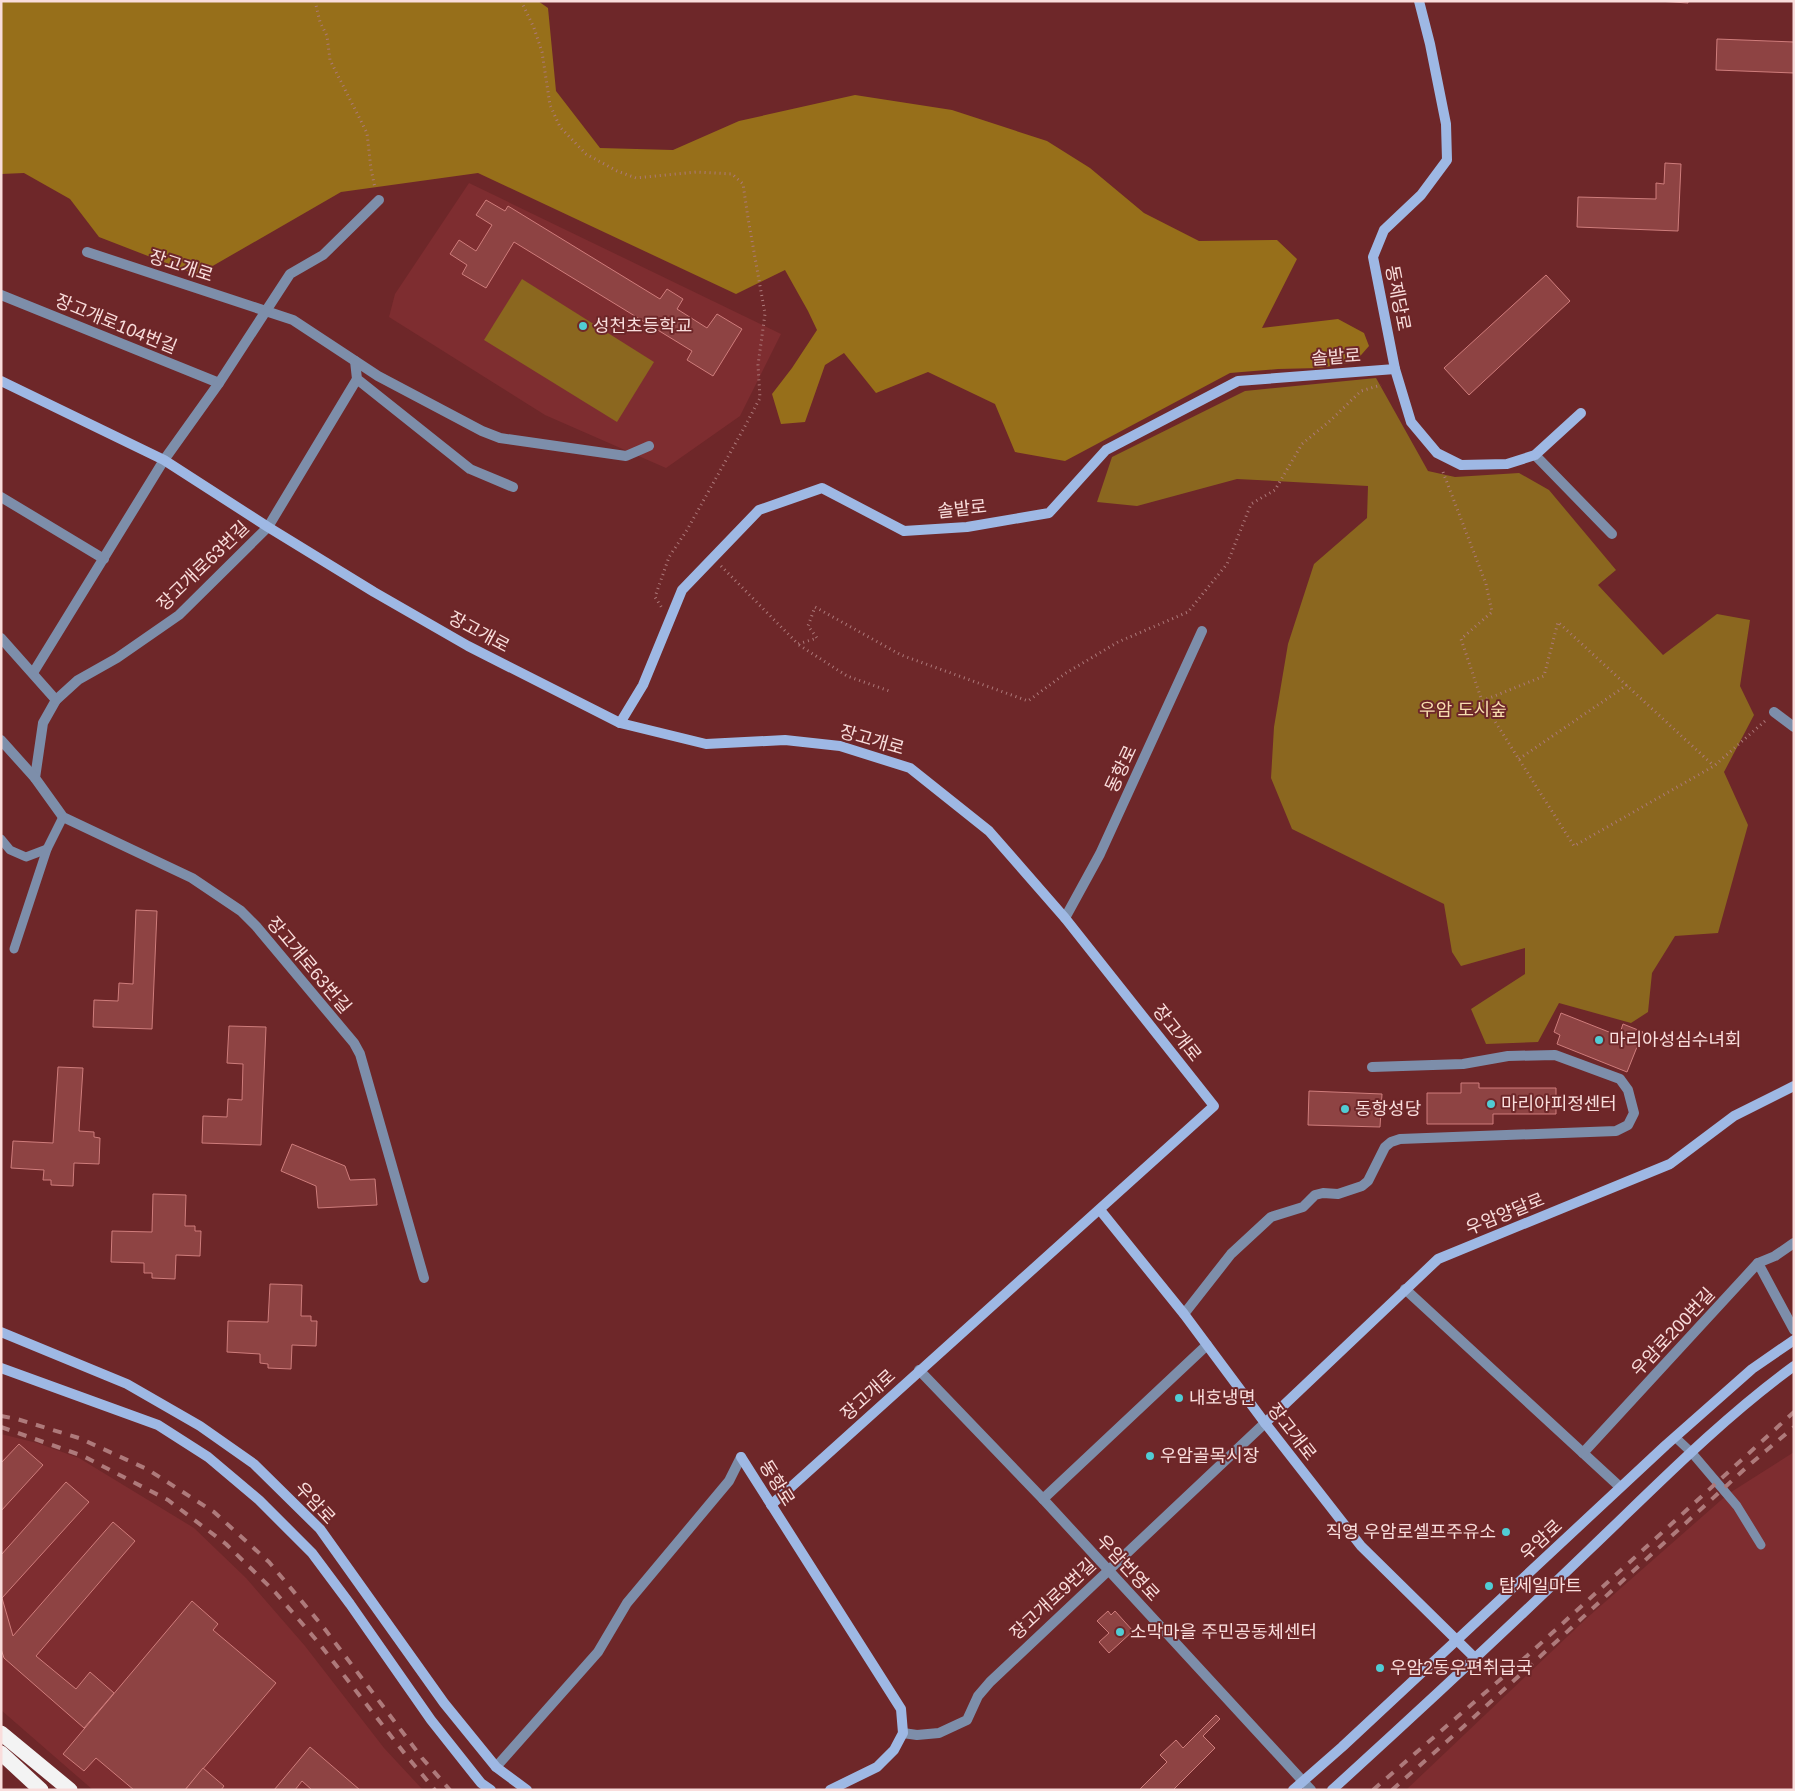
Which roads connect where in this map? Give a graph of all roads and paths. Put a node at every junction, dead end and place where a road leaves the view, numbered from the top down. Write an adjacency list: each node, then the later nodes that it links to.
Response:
1 (315, 1): 4 (path)
2 (521, 1): 24 (path)
3 (1418, 1): 9 (street, 동제당로)
4 (379, 200): 7 (street)
5 (87, 252): 7 (street, 장고개로)
6 (1, 295): 11 (street, 장고개로104번길)
7 (265, 311): 8 (street, 장고개로); 11 (street)
8 (355, 361): 10 (street); 14 (street, 장고개로)
9 (1396, 374): 15 (street, 동제당로); 22 (street, 솔밭로); 27 (path)
10 (357, 379): 18 (street); 20 (street)
11 (219, 383): 17 (street)
12 (2, 384): 17 (street, 장고개로)
13 (1581, 414): 16 (street, 동제당로)
14 (649, 446)
15 (1437, 453): 16 (street, 동제당로); 32 (path)
16 (1535, 455): 21 (street)
17 (164, 460): 20 (street, 장고개로); 23 (street)
18 (513, 487)
19 (1, 497): 23 (street)
20 (268, 526): 31 (street, 장고개로63번길); 34 (street, 장고개로)
21 (1612, 534)
22 (714, 558): 24 (street, 솔밭로); 27 (path)
23 (104, 559): 28 (street)
24 (669, 623): 34 (street, 솔밭로)
25 (1202, 630): 43 (street, 동항로)
26 (1, 638): 28 (street)
27 (798, 644): 30 (path)
28 (33, 673): 31 (street)
29 (1627, 685): 32 (path); 37 (path); 38 (path)
30 (892, 692)
31 (56, 700): 39 (street, 장고개로63번길)
32 (1482, 702): 37 (path)
33 (1774, 712): 35 (street); 38 (path)
34 (620, 723): 43 (street, 장고개로)
35 (1794, 728)
36 (1, 740): 39 (street, 장고개로63번길)
37 (1519, 759): 38 (path)
38 (1714, 766)
39 (35, 778): 40 (street, 장고개로63번길)
40 (63, 817): 42 (lane); 50 (street, 장고개로63번길)
41 (1, 839): 42 (lane)
42 (47, 849): 44 (lane)
43 (1065, 918): 47 (street, 장고개로)
44 (14, 949)
45 (1372, 1067): 52 (street)
46 (1794, 1086): 51 (street, 우암양달로)
47 (1100, 1210): 52 (street, 장고개로); 59 (street, 장고개로)
48 (1794, 1243): 49 (street, 우암로200번길)
49 (1758, 1264): 53 (street); 62 (street, 우암로200번길)
50 (424, 1278)
51 (1406, 1289): 60 (street, 우암양달로); 62 (street)
52 (1184, 1314): 56 (street, 장고개로)
53 (1794, 1330)
54 (1, 1332): 74 (street, 우암로)
55 (1794, 1340): 61 (street, 우암로)
56 (1207, 1345): 60 (street, 장고개로); 65 (street)
57 (1794, 1366): 63 (street)
58 (1, 1368): 78 (street, 우암로)
59 (919, 1370): 65 (street, 우암번영로); 66 (street, 장고개로)
60 (1265, 1423): 68 (street, 장고개로9번길); 69 (street, 장고개로)
61 (1675, 1436): 63 (lane); 64 (street, 우암로)
62 (1583, 1453): 64 (street)
63 (1692, 1453): 67 (lane); 70 (street)
64 (1620, 1487): 69 (street, 우암로)
65 (1043, 1500): 68 (street, 우암번영로)
66 (771, 1505): 72 (street, 동항로); 74 (street, 동항로)
67 (1760, 1545)
68 (1108, 1570): 72 (street, 장고개로9번길); 75 (street, 우암번영로)
69 (1457, 1640): 70 (street, 장고개로); 75 (street, 우암로)
70 (1476, 1659): 83 (street)
71 (1, 1733): 77 (highway)
72 (903, 1733): 80 (street)
73 (1, 1753): 76 (highway)
74 (496, 1767): 79 (street, 우암로)
75 (1303, 1782): 81 (street, 우암로); 82 (street, 우암번영로)
76 (40, 1790)
77 (70, 1790)
78 (491, 1790)
79 (527, 1790)
80 (830, 1790)
81 (1293, 1790)
82 (1311, 1790)
83 (1332, 1790)

